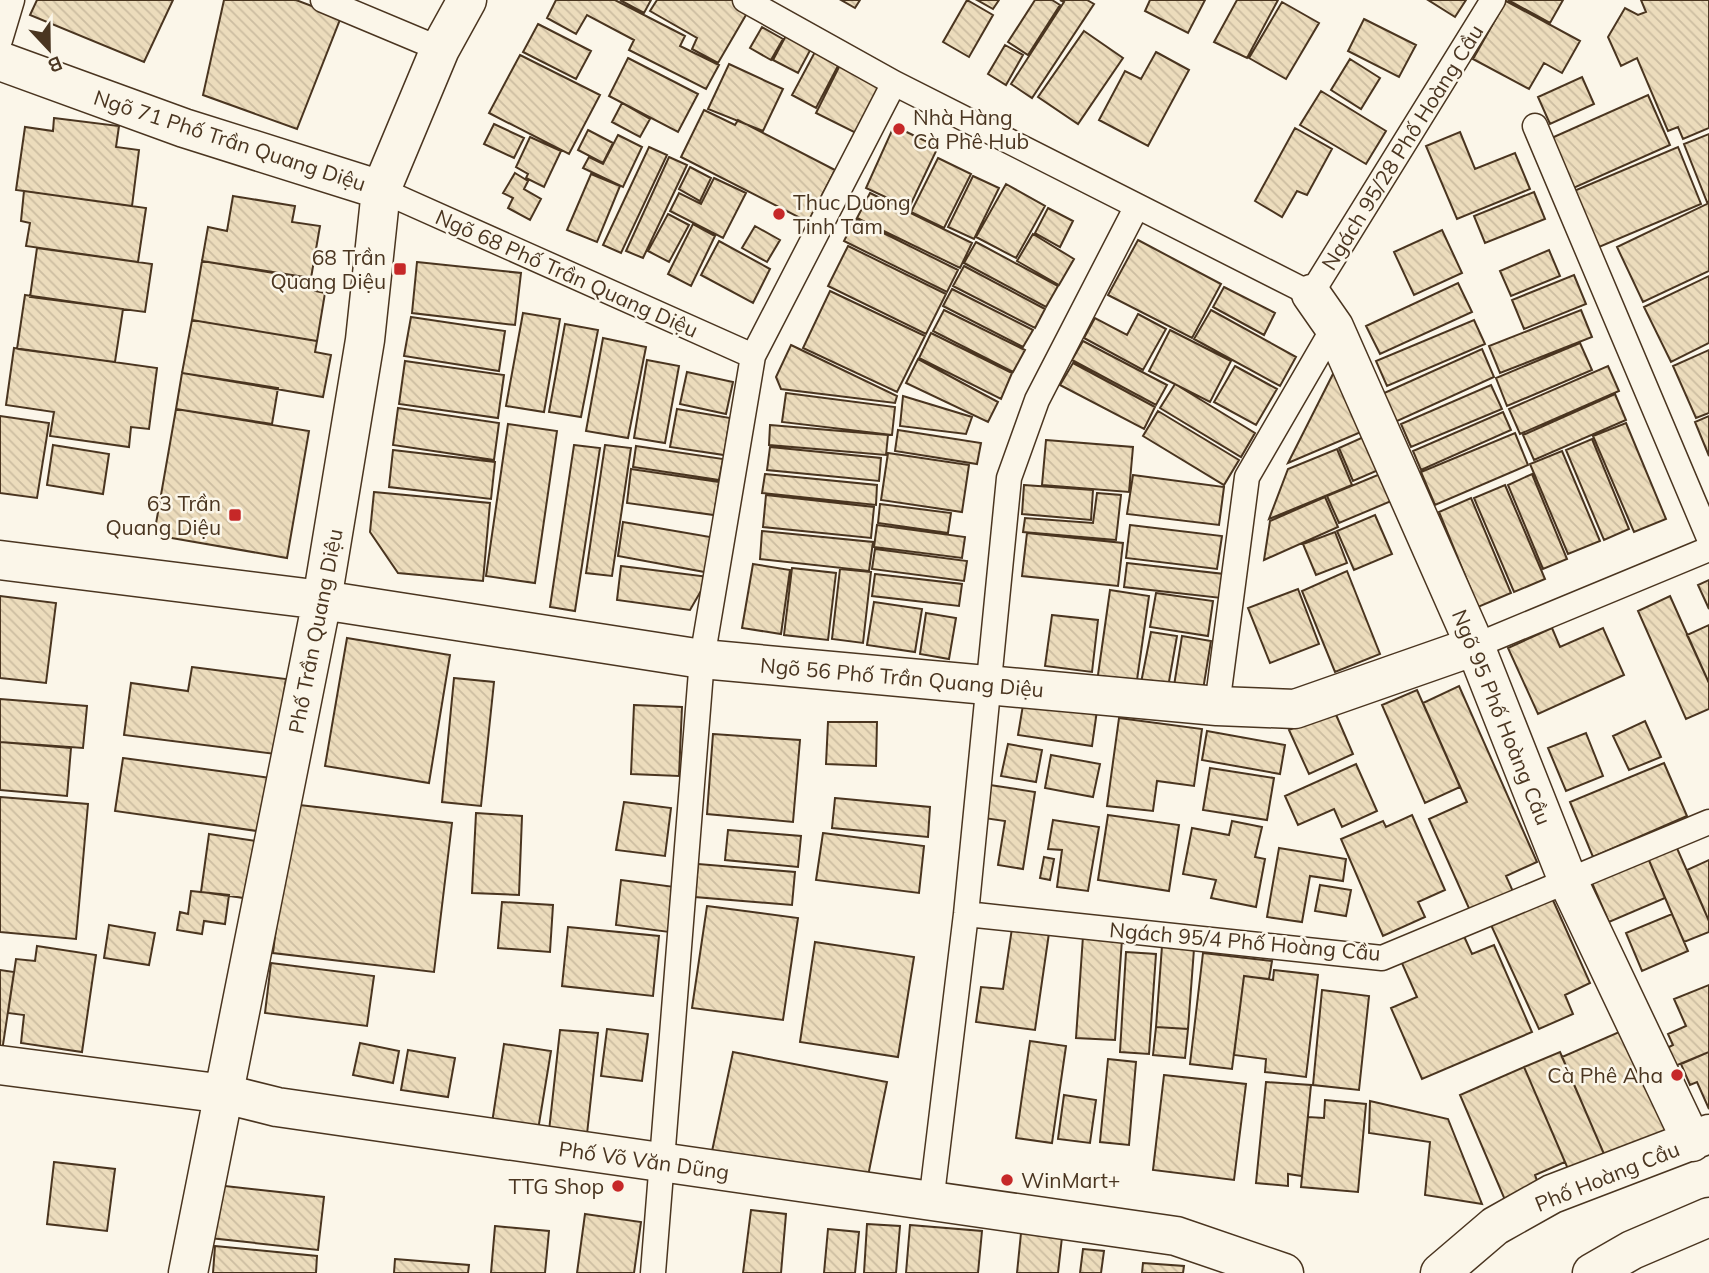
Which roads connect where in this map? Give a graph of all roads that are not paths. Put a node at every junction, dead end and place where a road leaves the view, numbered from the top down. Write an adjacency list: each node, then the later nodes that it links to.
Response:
1 (12, 0): 6 (lane)
2 (323, 0): 7 (lane)
3 (467, 0): 7 (street, Phố Trần Quang Diệu)
4 (745, 0): 9 (lane)
5 (1493, 0): 13 (lane, Ngách 95/28 Phố Hoàng Cầu)
6 (0, 40)
7 (440, 49): 11 (street, Phố Trần Quang Diệu)
8 (0, 61): 11 (street, Ngõ 71 Phố Trần Quang Diệu)
9 (894, 83): 12 (lane); 15 (lane)
10 (1535, 126): 16 (lane)
11 (381, 190): 15 (lane, Ngõ 68 Phố Trần Quang Diệu); 19 (street, Phố Trần Quang Diệu)
12 (1137, 206): 13 (lane); 22 (lane)
13 (1311, 294): 14 (street, Ngõ 95 Phố Hoàng Cầu)
14 (1334, 327): 20 (street, Ngõ 95 Phố Hoàng Cầu); 23 (lane)
15 (753, 356): 21 (lane)
16 (1709, 538)
17 (1709, 549): 20 (lane)
18 (0, 560): 19 (street, Ngõ 56 Phố Trần Quang Diệu)
19 (322, 600): 21 (street, Ngõ 56 Phố Trần Quang Diệu); 28 (street, Phố Trần Quang Diệu)
20 (1475, 646): 23 (street, Ngõ 56 Phố Trần Quang Diệu); 25 (street, Ngõ 95 Phố Hoàng Cầu)
21 (702, 659): 22 (street, Ngõ 56 Phố Trần Quang Diệu); 30 (lane)
22 (990, 684): 23 (street, Ngõ 56 Phố Trần Quang Diệu); 26 (lane)
23 (1217, 706)
24 (1709, 822): 25 (lane, Ngách 95/4 Phố Hoàng Cầu)
25 (1568, 881): 26 (lane, Ngách 95/4 Phố Hoàng Cầu); 29 (street, Ngõ 95 Phố Hoàng Cầu)
26 (966, 914): 31 (lane)
27 (0, 1065): 28 (street, Phố Võ Văn Dũng)
28 (225, 1094): 30 (street, Phố Võ Văn Dũng); 34 (street, Phố Trần Quang Diệu)
29 (1700, 1138): 36 (street, Phố Hoàng Cầu)
30 (662, 1162): 31 (street, Phố Võ Văn Dũng); 35 (lane)
31 (931, 1203): 33 (street, Phố Võ Văn Dũng)
32 (1709, 1217): 37 (street)
33 (1280, 1272)
34 (188, 1273)
35 (653, 1273)
36 (1440, 1273)
37 (1592, 1273)

